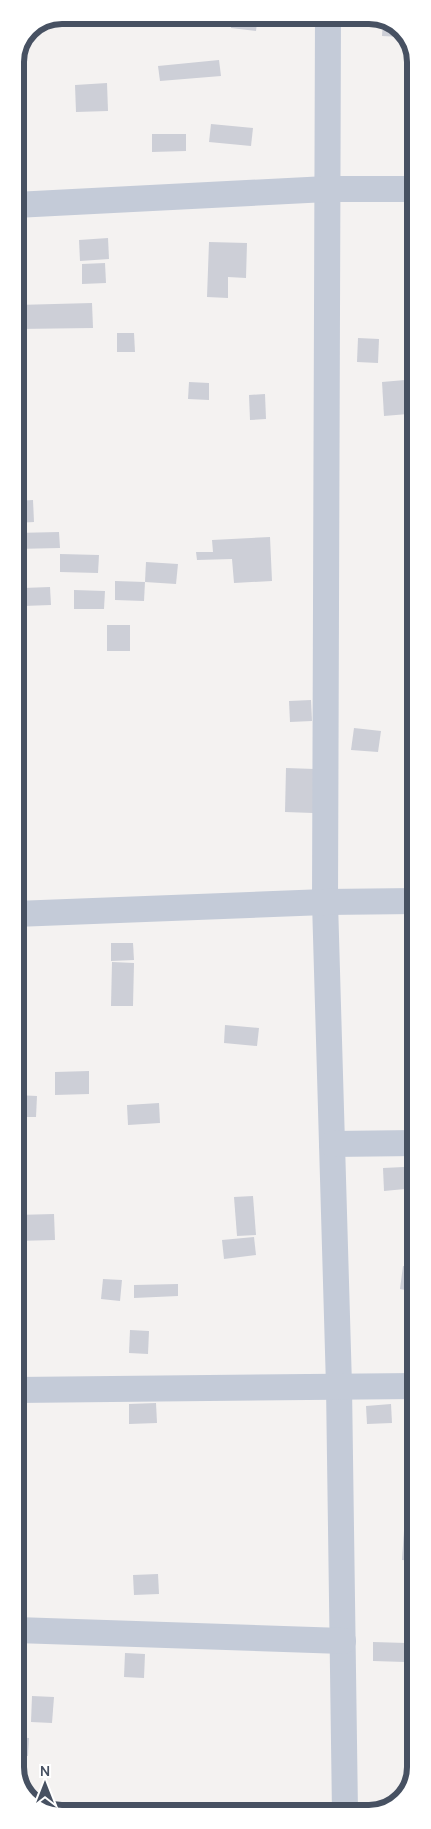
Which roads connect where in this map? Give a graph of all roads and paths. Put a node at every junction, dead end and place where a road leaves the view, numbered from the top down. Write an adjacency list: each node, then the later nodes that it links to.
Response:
1 (328, 24): 2 (street)
2 (327, 189): 3 (street); 4 (street); 6 (street)
3 (407, 189)
4 (24, 205)
5 (407, 901): 6 (street)
6 (325, 902): 7 (street); 9 (street)
7 (24, 914)
8 (407, 1143): 9 (street)
9 (332, 1144): 10 (street)
10 (339, 1386): 11 (street); 12 (street); 14 (street)
11 (407, 1386)
12 (24, 1390)
13 (24, 1630): 14 (street)
14 (343, 1641): 15 (street)
15 (345, 1805)

